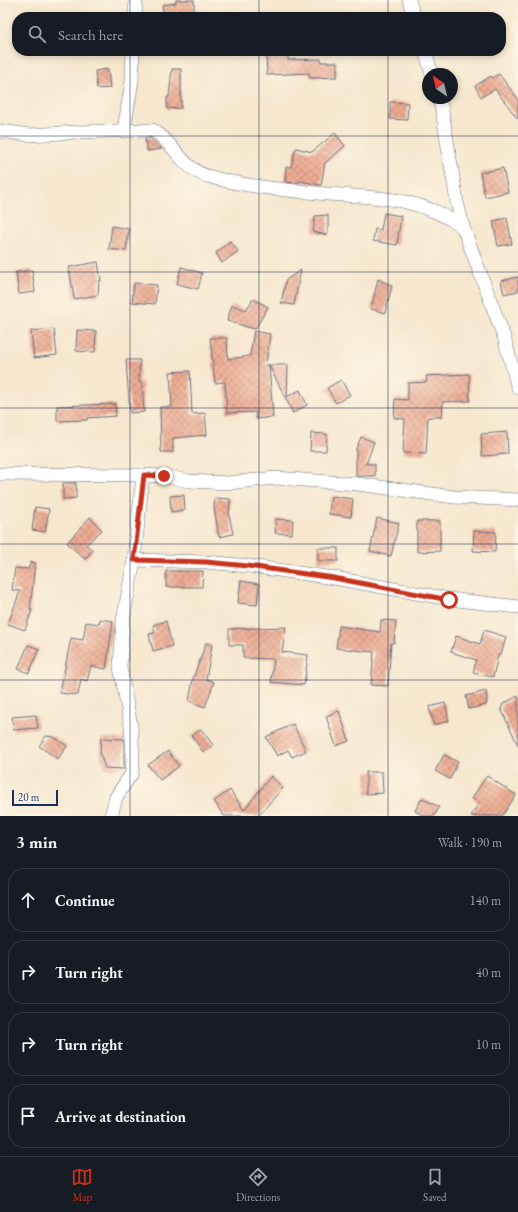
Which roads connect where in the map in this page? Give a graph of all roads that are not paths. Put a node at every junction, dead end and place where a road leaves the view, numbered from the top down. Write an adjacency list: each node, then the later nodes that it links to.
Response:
1 (136, 0): 3 (street)
2 (409, 0): 4 (street)
3 (135, 12)
4 (413, 12)
5 (133, 56): 9 (street)
6 (427, 56): 7 (street)
7 (430, 68)
8 (440, 104): 11 (street)
9 (124, 130): 10 (street); 11 (street)
10 (0, 131)
11 (463, 227): 12 (street)
12 (518, 388)
13 (0, 474): 14 (street)
14 (144, 475): 15 (street); 16 (street)
15 (518, 500)
16 (134, 560): 17 (street); 18 (street)
17 (518, 607)
18 (111, 816)

